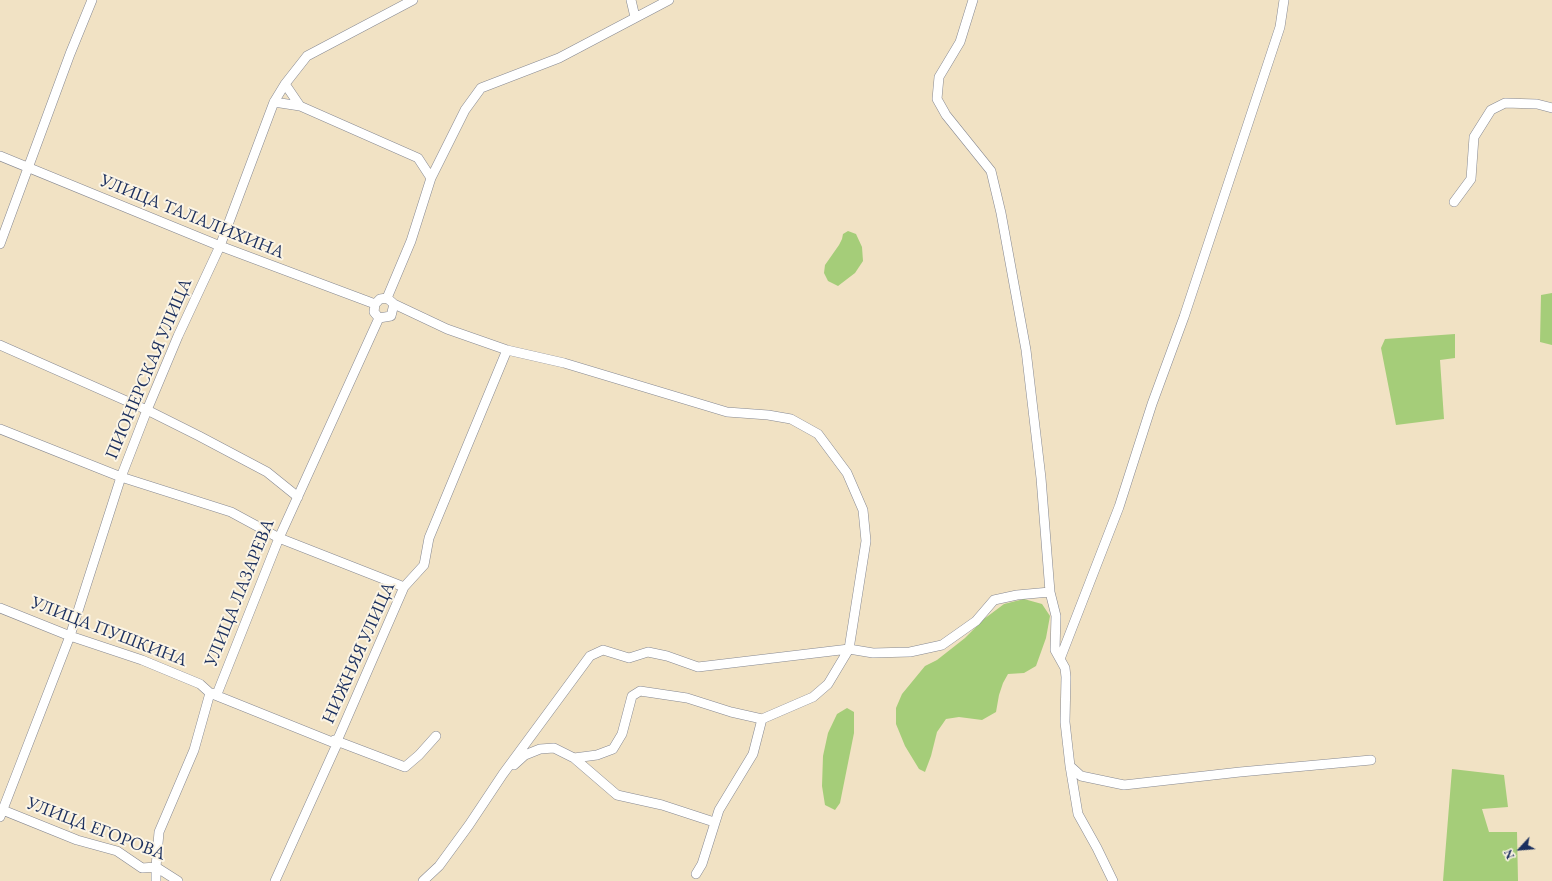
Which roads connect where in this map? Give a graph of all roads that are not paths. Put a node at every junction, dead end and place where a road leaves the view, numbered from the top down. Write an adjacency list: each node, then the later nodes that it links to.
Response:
1 (92, 0): 13 (street)
2 (413, 0): 8 (street, ПИОНЕРСКАЯ УЛИЦА)
3 (631, 0): 7 (street)
4 (669, 0): 7 (street)
5 (973, 0): 29 (street)
6 (1284, 0): 33 (street)
7 (635, 17): 14 (street)
8 (285, 84): 9 (street, ПИОНЕРСКАЯ УЛИЦА); 10 (street)
9 (274, 102): 10 (street); 17 (street, ПИОНЕРСКАЯ УЛИЦА)
10 (300, 106): 14 (street)
11 (1552, 108): 15 (street)
12 (0, 156): 13 (street, УЛИЦА ТАЛАЛИХИНА)
13 (28, 169): 16 (street); 17 (street, УЛИЦА ТАЛАЛИХИНА)
14 (431, 178): 18 (street)
15 (1454, 202)
16 (0, 244)
17 (220, 246): 19 (street, УЛИЦА ТАЛАЛИХИНА); 23 (street, ПИОНЕРСКАЯ УЛИЦА)
18 (390, 302): 19 (street); 20 (street); 22 (street)
19 (374, 304): 20 (street)
20 (379, 318): 26 (street, УЛИЦА ЛАЗАРЕВА)
21 (0, 345): 23 (street)
22 (507, 350): 28 (street, НИЖНЯЯ УЛИЦА); 32 (street)
23 (147, 410): 25 (street, ПИОНЕРСКАЯ УЛИЦА); 26 (street)
24 (0, 429): 25 (street)
25 (121, 477): 27 (street); 31 (street, ПИОНЕРСКАЯ УЛИЦА)
26 (298, 496): 27 (street, УЛИЦА ЛАЗАРЕВА)
27 (279, 538): 28 (street); 34 (street, УЛИЦА ЛАЗАРЕВА)
28 (404, 587): 37 (street, НИЖНЯЯ УЛИЦА)
29 (1050, 592): 32 (street); 33 (street)
30 (0, 608): 31 (street, УЛИЦА ПУШКИНА)
31 (70, 636): 34 (street, УЛИЦА ПУШКИНА); 42 (street, ПИОНЕРСКАЯ УЛИЦА)
32 (849, 649): 35 (street); 41 (street)
33 (1060, 659): 40 (street)
34 (214, 694): 37 (street, УЛИЦА ПУШКИНА); 44 (street, УЛИЦА ЛАЗАРЕВА)
35 (762, 719): 38 (street); 43 (street)
36 (436, 736): 37 (street, УЛИЦА ПУШКИНА)
37 (337, 742): 48 (street, НИЖНЯЯ УЛИЦА)
38 (574, 758): 41 (street); 43 (street)
39 (1371, 760): 40 (street)
40 (1070, 766): 50 (street)
41 (502, 774): 49 (street)
42 (1, 812): 44 (street, УЛИЦА ЕГОРОВА)
43 (714, 822): 45 (street)
44 (156, 867): 46 (street, УЛИЦА ЛАЗАРЕВА); 47 (street, УЛИЦА ЕГОРОВА)
45 (696, 874)
46 (156, 881)
47 (178, 881)
48 (275, 881)
49 (423, 881)
50 (1113, 881)

